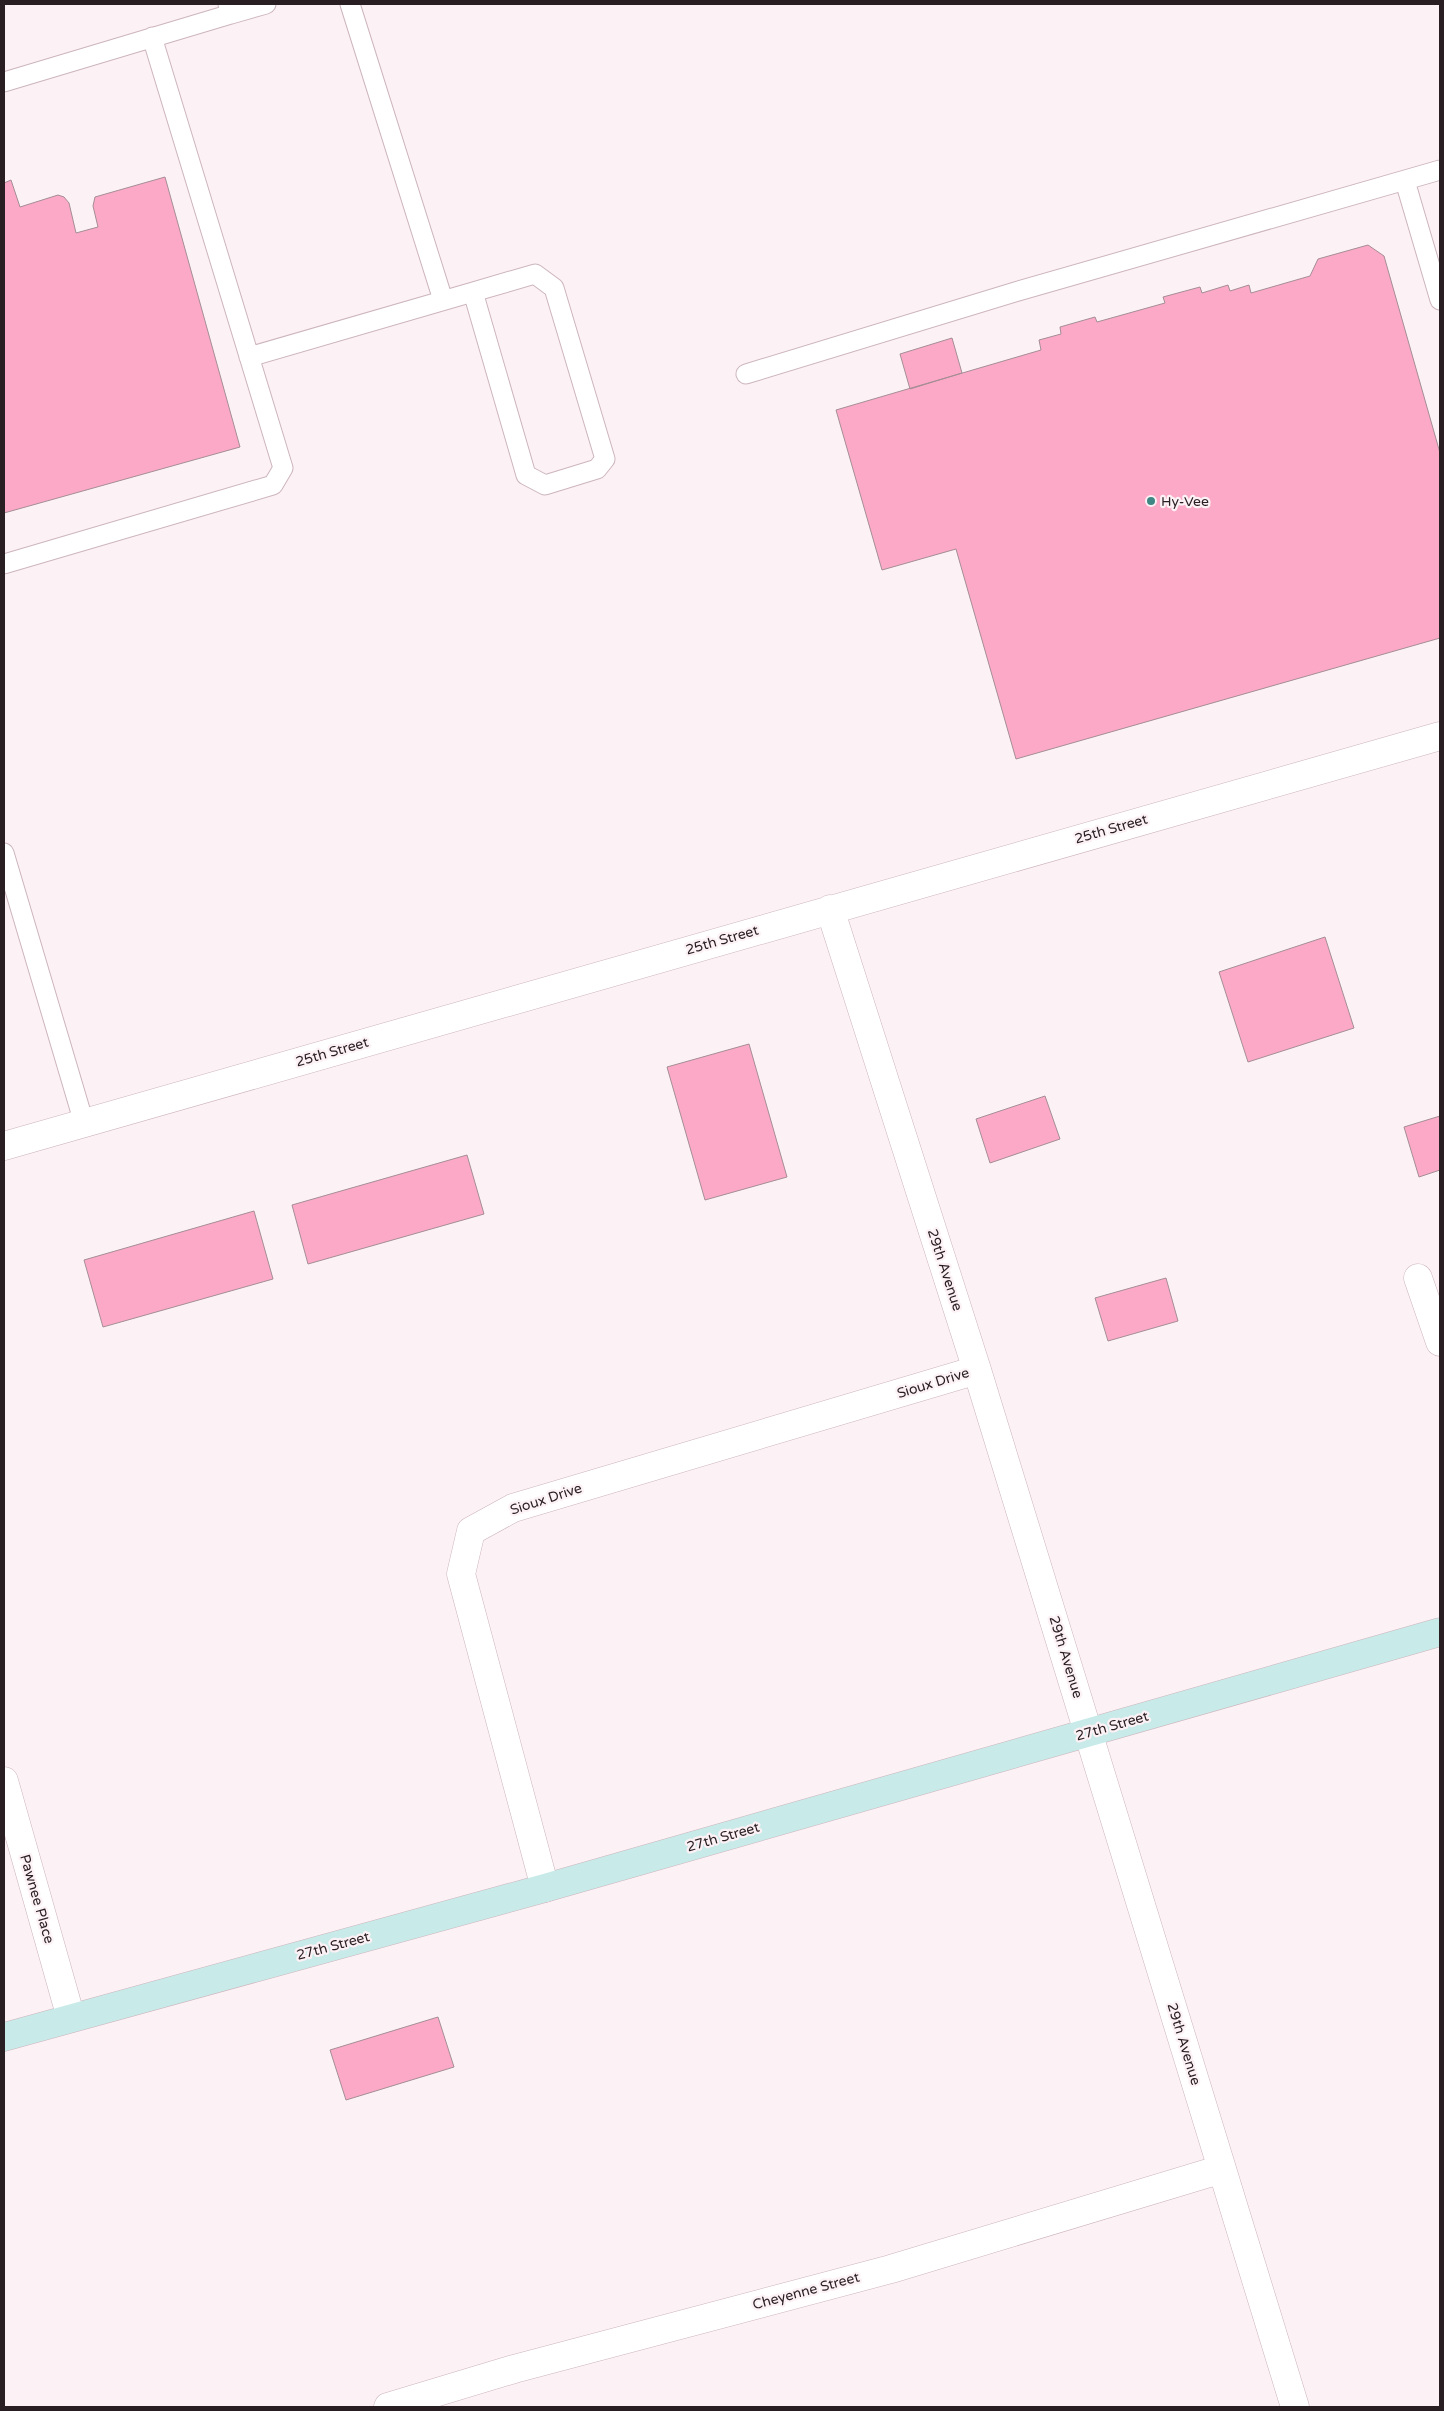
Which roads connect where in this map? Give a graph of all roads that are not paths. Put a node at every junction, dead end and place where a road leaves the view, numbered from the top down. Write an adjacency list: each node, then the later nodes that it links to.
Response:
1 (266, 4): 3 (lane)
2 (350, 4): 9 (lane)
3 (230, 9): 4 (lane)
4 (152, 37): 5 (lane); 11 (lane)
5 (4, 82)
6 (1440, 170): 7 (lane)
7 (1405, 180): 10 (lane); 12 (lane)
8 (473, 292): 8 (lane); 9 (lane)
9 (443, 300): 11 (lane)
10 (1440, 300)
11 (249, 357): 13 (lane)
12 (746, 374)
13 (4, 564)
14 (1440, 736): 16 (street, 25th Street)
15 (4, 853): 17 (lane)
16 (830, 909): 17 (street, 25th Street); 21 (street, 29th Avenue)
17 (84, 1123): 18 (street, 25th Street)
18 (4, 1146)
19 (1418, 1278): 20 (street)
20 (1440, 1342)
21 (977, 1370): 23 (street, 29th Avenue); 25 (street, Sioux Drive)
22 (1440, 1632): 23 (street, 27th Street)
23 (1089, 1733): 25 (street, 27th Street); 28 (street, 29th Avenue)
24 (4, 1781): 26 (street, Pawnee Place)
25 (545, 1888): 26 (street, 27th Street)
26 (71, 2018): 27 (street, 27th Street)
27 (4, 2037)
28 (1222, 2169): 29 (street, Cheyenne Street); 30 (street, 29th Avenue)
29 (388, 2407)
30 (1295, 2407)

